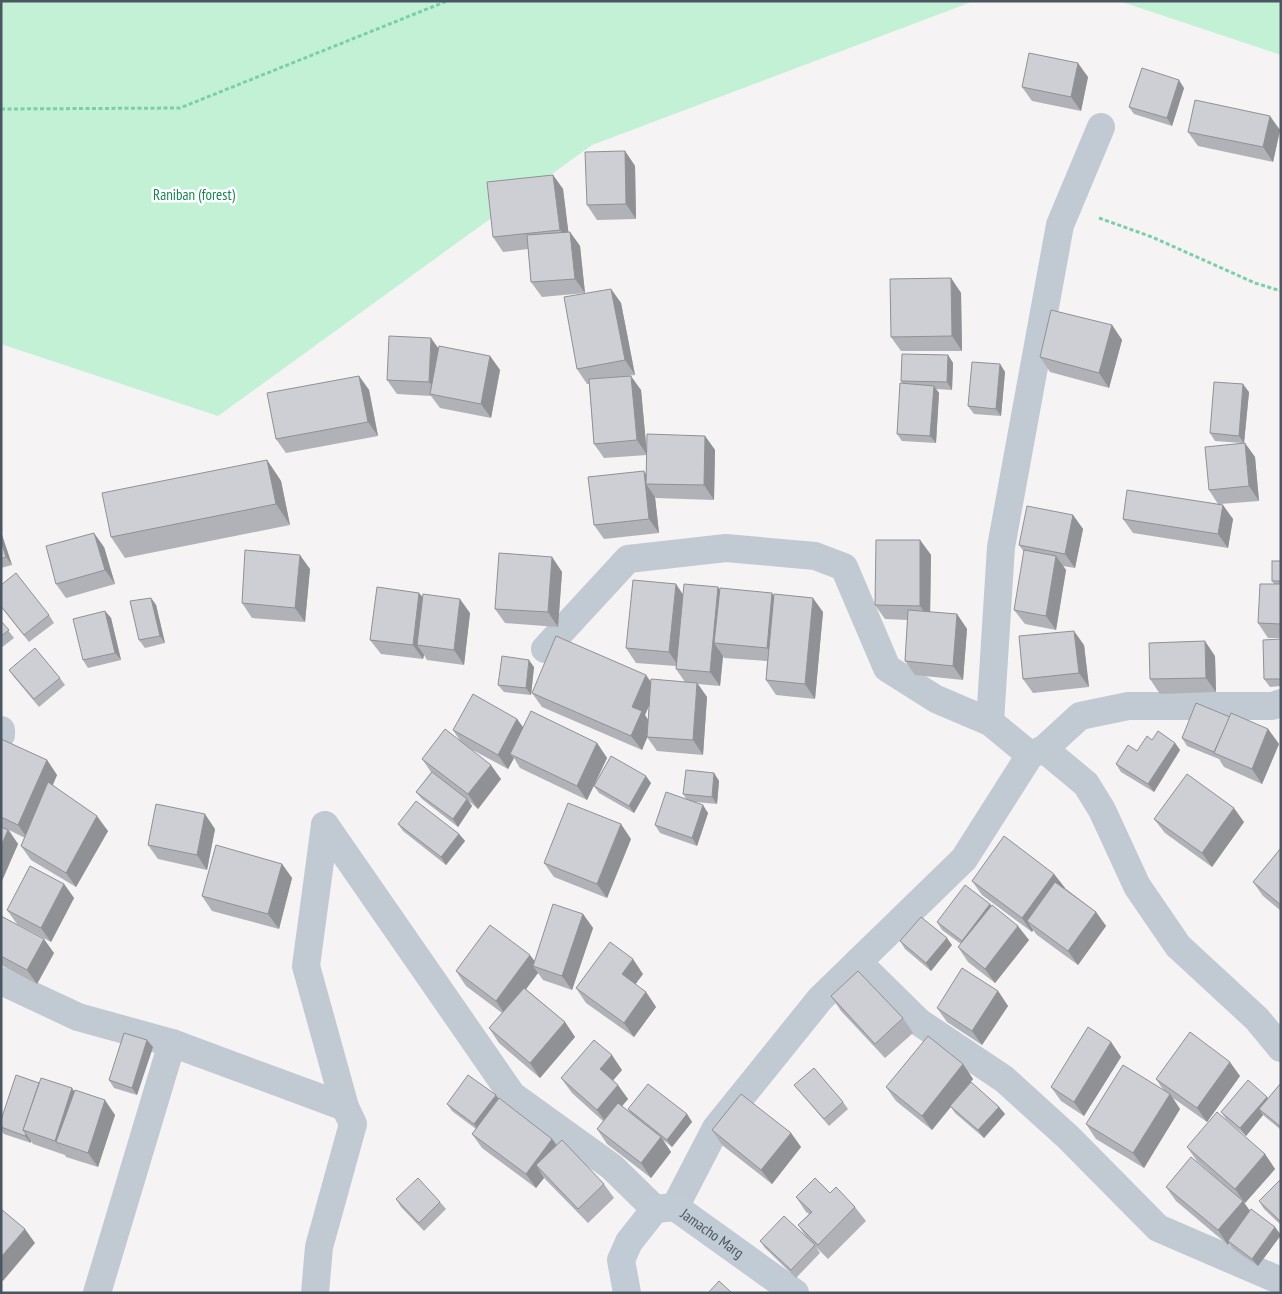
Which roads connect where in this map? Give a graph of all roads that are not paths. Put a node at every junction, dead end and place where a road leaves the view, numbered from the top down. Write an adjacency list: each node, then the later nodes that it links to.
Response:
1 (1101, 127): 4 (street)
2 (545, 649): 4 (street)
3 (1281, 703): 7 (street)
4 (990, 722): 7 (street)
5 (1, 730): 6 (street)
6 (1, 735)
7 (1037, 752): 8 (street); 11 (street)
8 (858, 962): 13 (street); 14 (street)
9 (1, 981): 10 (street)
10 (172, 1043): 12 (street); 15 (street)
11 (1281, 1048)
12 (345, 1107): 13 (street); 16 (street)
13 (665, 1208): 17 (street); 18 (street, Jamacho Marg)
14 (1281, 1281)
15 (97, 1293)
16 (315, 1293)
17 (627, 1293)
18 (795, 1293)

